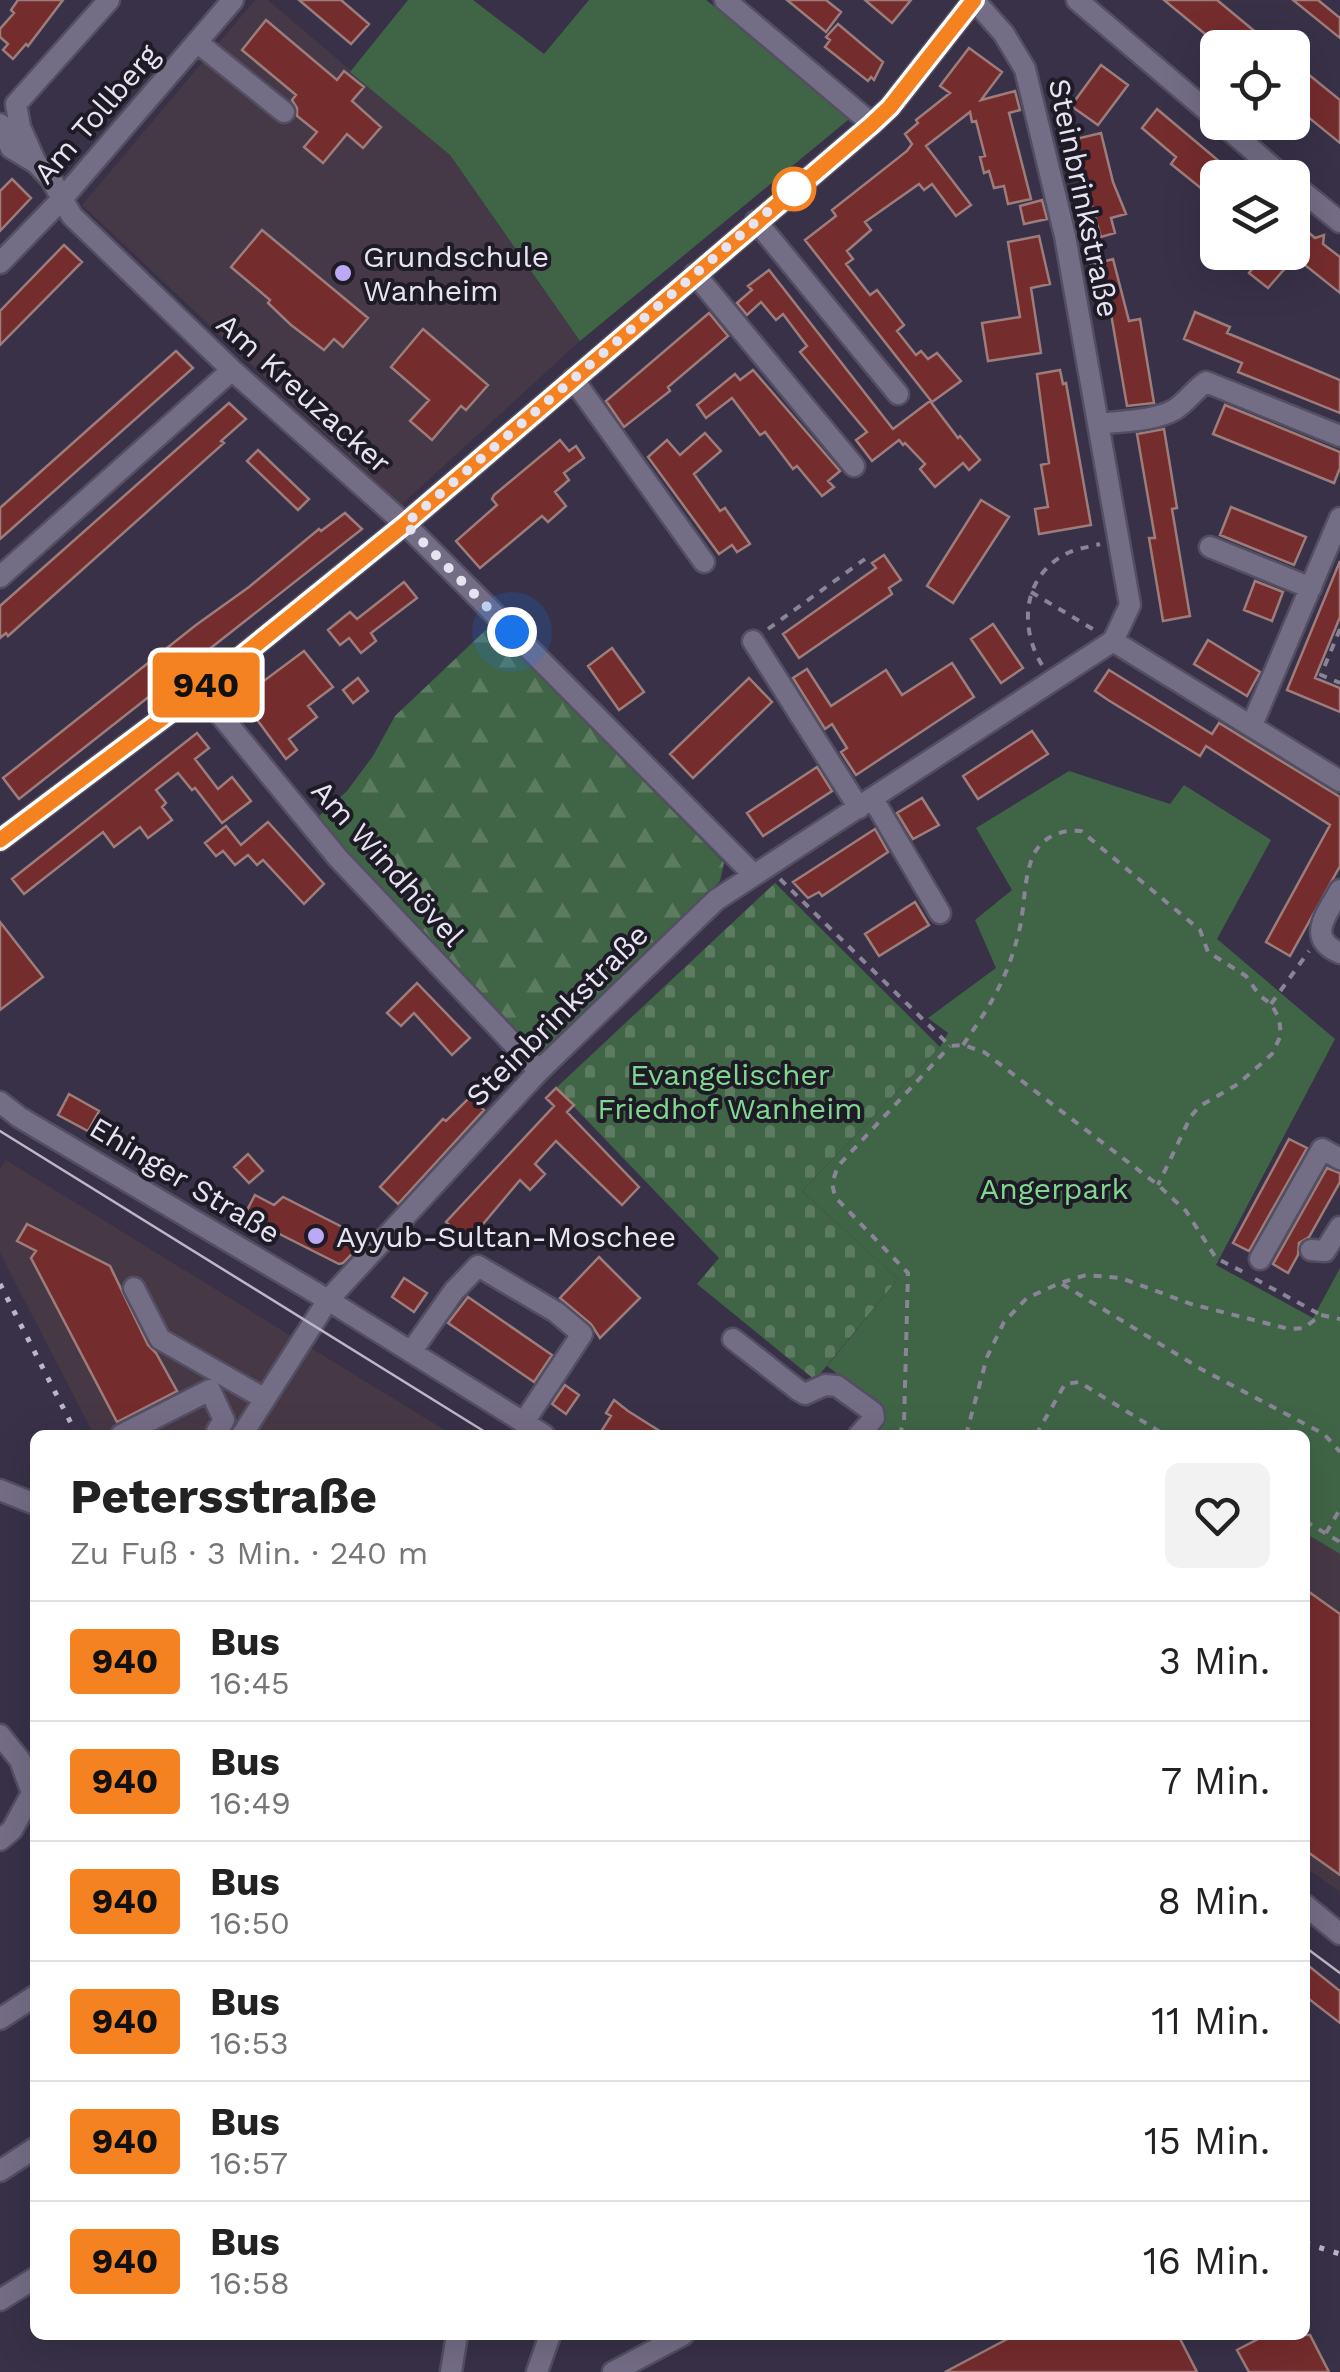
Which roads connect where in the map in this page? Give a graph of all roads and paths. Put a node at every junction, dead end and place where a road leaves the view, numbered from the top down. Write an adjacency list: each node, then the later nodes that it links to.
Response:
1 (109, 0): 8 (street)
2 (233, 0): 6 (street, Am Tollberg)
3 (725, 0): 11 (street)
4 (974, 0): 11 (street); 24 (street, Steinbrinkstraße)
5 (1078, 0): 7 (street)
6 (198, 43): 9 (street); 16 (street, Am Tollberg)
7 (1200, 105)
8 (8, 106): 14 (street, Am Kreuzacker)
9 (284, 112)
10 (0, 124): 14 (street, Am Kreuzacker)
11 (872, 124): 17 (street)
12 (1241, 140): 13 (street)
13 (1264, 160)
14 (36, 163): 16 (street, Am Kreuzacker)
15 (1310, 198): 18 (street)
16 (62, 199): 19 (street, Am Tollberg); 21 (street, Am Kreuzacker)
17 (756, 221): 20 (street); 23 (street)
18 (1340, 222)
19 (0, 263)
20 (695, 274): 22 (street); 26 (street)
21 (232, 370): 28 (street, Am Kreuzacker); 33 (street)
22 (573, 379): 28 (street); 32 (street)
23 (898, 394)
24 (1099, 424): 25 (street); 29 (street, Steinbrinkstraße)
25 (1340, 436)
26 (854, 466)
27 (1340, 518): 34 (street)
28 (405, 524): 41 (street); 46 (street, Am Kreuzacker)
29 (1119, 540): 35 (path); 38 (street, Steinbrinkstraße)
30 (1210, 547): 34 (street)
31 (866, 559): 37 (path)
32 (704, 562)
33 (0, 576)
34 (1311, 588): 42 (street)
35 (1032, 592): 38 (path); 39 (path)
36 (1340, 630): 40 (path)
37 (752, 640): 44 (street)
38 (1113, 641): 39 (street, Steinbrinkstraße); 42 (street)
39 (1053, 682): 44 (street, Steinbrinkstraße)
40 (1340, 683)
41 (200, 690): 45 (street); 54 (street, Am Windhövel)
42 (1252, 724): 43 (street)
43 (1340, 781)
44 (866, 803): 46 (street, Steinbrinkstraße); 48 (street)
45 (0, 840)
46 (760, 870): 53 (path); 54 (street, Steinbrinkstraße)
47 (1340, 890): 49 (street)
48 (940, 913)
49 (1322, 940): 50 (street); 51 (path)
50 (1340, 953)
51 (1270, 1004): 52 (path); 57 (path)
52 (963, 1045): 53 (path); 57 (path)
53 (950, 1046): 75 (path)
54 (539, 1071): 63 (street, Steinbrinkstraße)
55 (0, 1102): 63 (street, Ehinger Straße)
56 (1340, 1159): 60 (street)
57 (1158, 1185): 64 (path)
58 (1340, 1227): 59 (street)
59 (1311, 1250)
60 (1260, 1258)
61 (1060, 1283): 64 (path); 76 (path); 79 (path)
62 (134, 1288): 68 (street)
63 (328, 1300): 67 (street, Ehinger Straße); 68 (street, Steinbrinkstraße)
64 (1321, 1315): 65 (path)
65 (1340, 1319)
66 (734, 1339): 74 (street)
67 (411, 1352): 69 (street, Ehinger Straße); 69 (street)
68 (266, 1399): 72 (street, Steinbrinkstraße)
69 (524, 1422): 73 (street, Ehinger Straße)
70 (132, 1430): 71 (street)
71 (218, 1430)
72 (245, 1430)
73 (536, 1430)
74 (863, 1430)
75 (900, 1430)
76 (967, 1430)
77 (1039, 1430): 78 (path)
78 (1157, 1430)
79 (1340, 1452)
80 (0, 1490): 81 (street)
81 (30, 1502)
82 (1340, 1509): 84 (path)
83 (1310, 1524): 84 (path)
84 (1326, 1533): 85 (path)
85 (1340, 1542)
86 (0, 1735): 87 (street)
87 (30, 1787)
88 (30, 1796): 89 (street)
89 (0, 1840)
90 (1310, 1909): 91 (street)
91 (1340, 1934)
92 (30, 1999): 93 (street)
93 (0, 2019)
94 (30, 2151): 95 (street)
95 (0, 2171)
96 (30, 2281): 97 (street)
97 (0, 2300)
98 (456, 2340): 101 (street)
99 (548, 2340): 102 (street)
100 (674, 2340): 103 (street)
101 (451, 2372)
102 (537, 2372)
103 (613, 2372)

